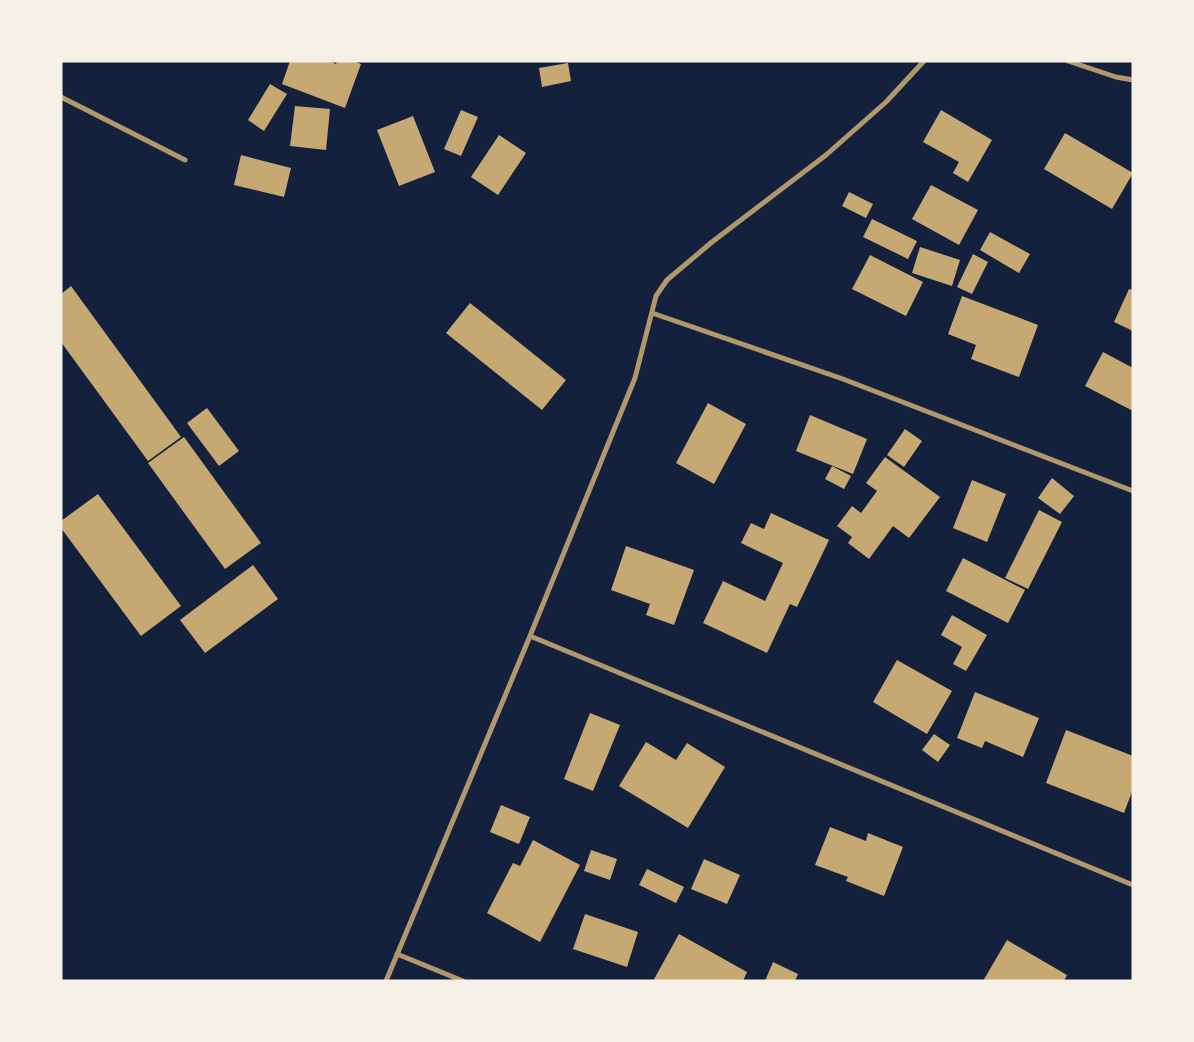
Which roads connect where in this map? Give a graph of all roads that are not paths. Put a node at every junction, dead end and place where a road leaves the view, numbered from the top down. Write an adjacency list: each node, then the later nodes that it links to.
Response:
1 (924, 61): 6 (street)
2 (1068, 61): 3 (street)
3 (1133, 80)
4 (61, 97): 5 (street)
5 (185, 160)
6 (652, 313): 7 (street); 8 (street)
7 (1133, 491)
8 (530, 636): 9 (street); 10 (street)
9 (1133, 885)
10 (397, 954): 11 (street); 12 (street)
11 (386, 981)
12 (463, 981)

